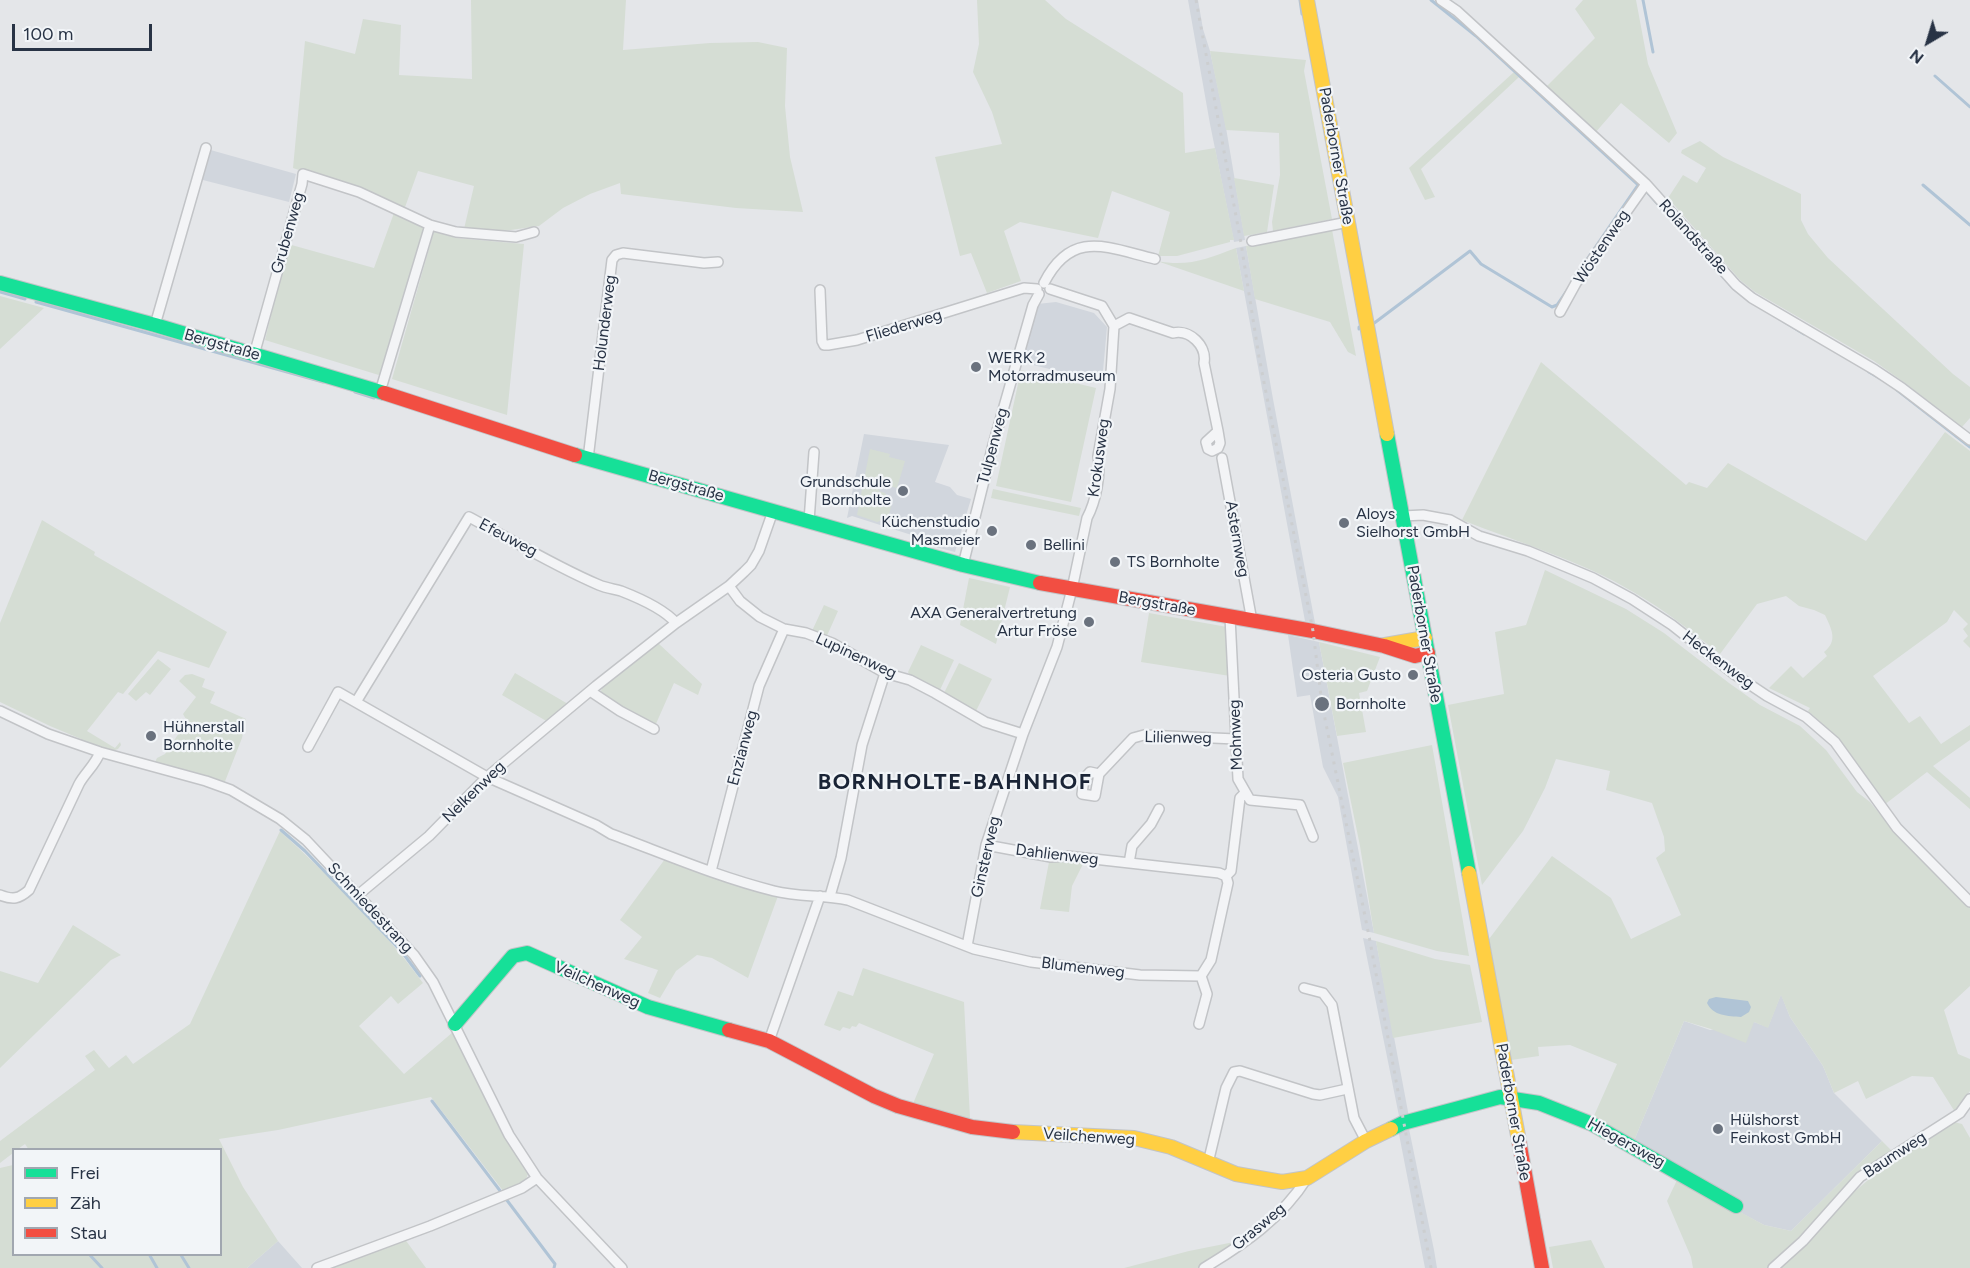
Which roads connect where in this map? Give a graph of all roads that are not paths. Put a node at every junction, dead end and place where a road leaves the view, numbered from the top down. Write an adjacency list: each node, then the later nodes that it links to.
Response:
1 (1307, 0): 5 (street, Paderborner Straße)
2 (1441, 0): 4 (street, Rolandstraße)
3 (206, 148): 15 (street)
4 (1646, 184): 14 (street, Wöstenweg); 20 (street, Rolandstraße)
5 (1348, 222): 8 (street); 25 (street, Paderborner Straße)
6 (430, 225): 7 (street, Grubenweg); 17 (street, Grubenweg); 18 (street)
7 (534, 232)
8 (1252, 241)
9 (1155, 259): 12 (street, Tulpenweg)
10 (718, 262): 23 (street, Holunderweg)
11 (0, 283): 15 (street, Bergstraße)
12 (1043, 289): 13 (street, Fliederweg); 16 (street); 27 (street, Tulpenweg)
13 (820, 290)
14 (1560, 312)
15 (154, 325): 17 (street, Bergstraße)
16 (1114, 326): 19 (street); 29 (street, Krokusweg)
17 (254, 355): 18 (street, Bergstraße)
18 (380, 392): 23 (street, Bergstraße)
19 (1218, 431)
20 (1970, 440)
21 (814, 452): 26 (street)
22 (1222, 458): 31 (street, Asternweg)
23 (588, 459): 24 (street, Bergstraße)
24 (773, 511): 26 (street, Bergstraße); 28 (street, Nelkenweg)
25 (1403, 516): 34 (street, Paderborner Straße); 58 (street, Heckenweg)
26 (809, 521): 27 (street, Bergstraße)
27 (963, 565): 29 (street, Bergstraße)
28 (729, 586): 32 (street, Nelkenweg); 33 (street, Lupinenweg)
29 (1072, 589): 30 (street, Bergstraße); 42 (street, Ginsterweg)
30 (1230, 617): 31 (street, Bergstraße); 43 (street, Mohnweg)
31 (1252, 621): 35 (street, Bergstraße)
32 (676, 623): 38 (street, Nelkenweg); 39 (street, Efeuweg)
33 (783, 629): 37 (street, Lupinenweg); 53 (street, Enzianweg)
34 (1425, 638): 35 (street, Bergstraße); 36 (street, Paderborner Straße)
35 (1384, 645): 36 (street, Bergstraße)
36 (1428, 653): 66 (street, Paderborner Straße)
37 (885, 673): 42 (street, Lupinenweg); 57 (street)
38 (590, 691): 41 (street); 47 (street, Nelkenweg)
39 (356, 702): 44 (street); 47 (street)
40 (0, 711): 45 (street, Schmiedestrang)
41 (654, 729)
42 (1023, 734): 51 (street, Ginsterweg)
43 (1236, 739): 46 (street, Lilienweg); 48 (street, Mohnweg)
44 (308, 747)
45 (100, 752): 55 (street); 56 (street, Schmiedestrang)
46 (1099, 774)
47 (487, 777): 53 (street); 56 (street, Nelkenweg)
48 (1245, 793): 50 (street, Mohnweg); 54 (street)
49 (1159, 809): 52 (street)
50 (1313, 837)
51 (986, 845): 52 (street, Dahlienweg); 59 (street, Ginsterweg)
52 (1129, 863): 54 (street, Dahlienweg)
53 (711, 871): 57 (street)
54 (1226, 876): 60 (street)
55 (0, 895)
56 (358, 895): 62 (street, Schmiedestrang)
57 (825, 896): 59 (street); 64 (street)
58 (1970, 902)
59 (967, 946): 60 (street, Blumenweg)
60 (1201, 976): 63 (street)
61 (1304, 988): 65 (street)
62 (455, 1024): 64 (street, Veilchenweg); 70 (street, Schmiedestrang)
63 (1199, 1024)
64 (769, 1041): 69 (street, Veilchenweg)
65 (1347, 1089): 68 (street); 69 (street)
66 (1510, 1097): 68 (street, Veilchenweg); 72 (street, Hiegersweg); 76 (street, Paderborner Straße)
67 (1970, 1099): 77 (street, Baumweg)
68 (1366, 1142): 71 (street, Veilchenweg)
69 (1208, 1163): 71 (street, Veilchenweg)
70 (537, 1178): 73 (street); 74 (street, Schmiedestrang)
71 (1307, 1178): 75 (street, Grasweg)
72 (1736, 1206)
73 (317, 1268)
74 (622, 1268)
75 (1204, 1268)
76 (1542, 1268)
77 (1773, 1268)

